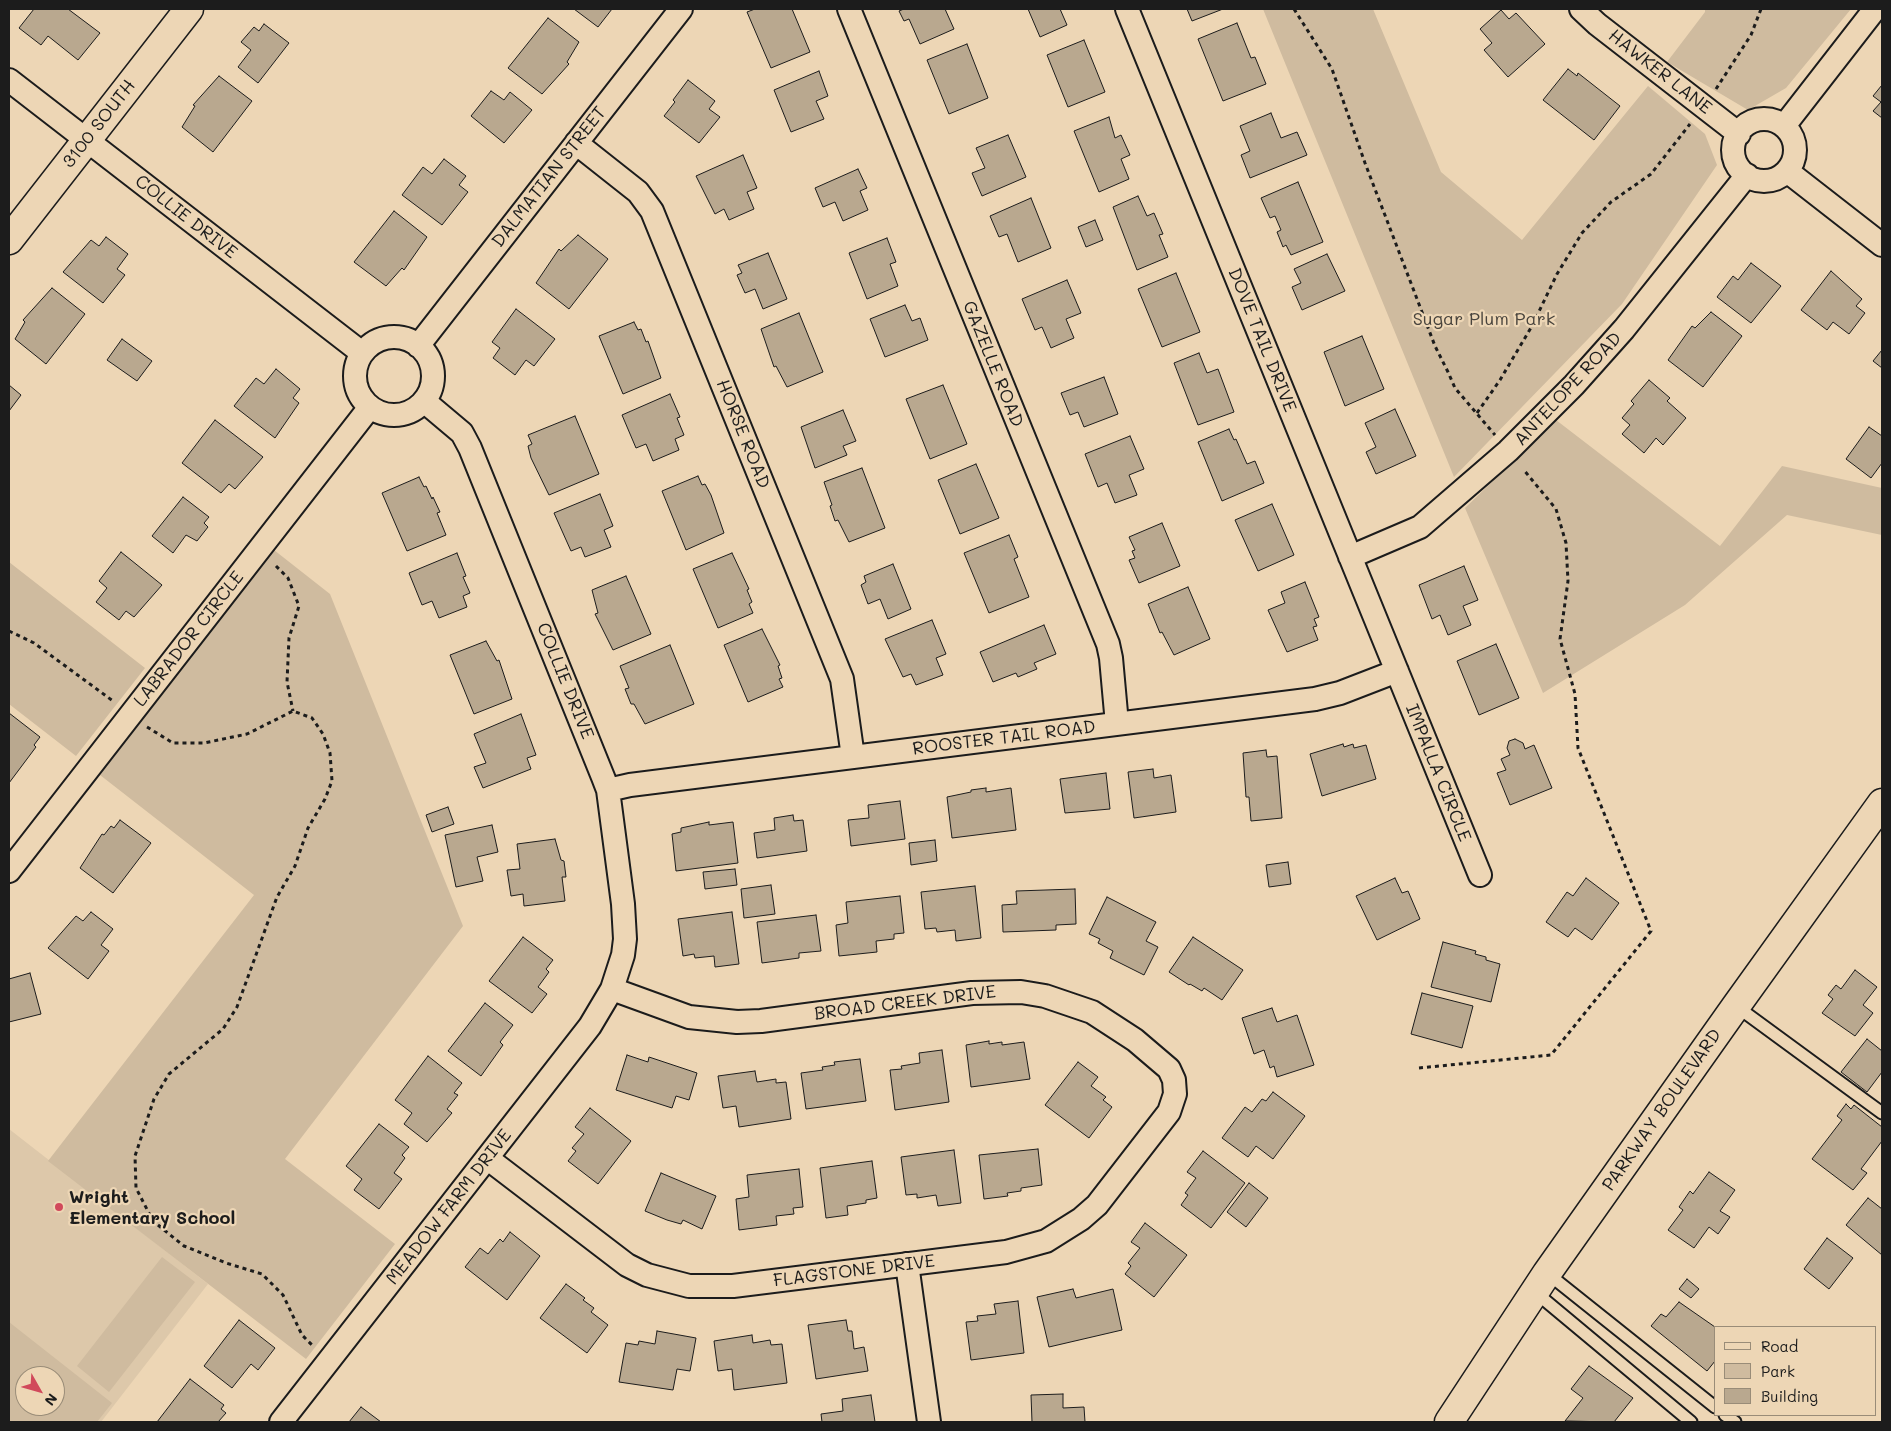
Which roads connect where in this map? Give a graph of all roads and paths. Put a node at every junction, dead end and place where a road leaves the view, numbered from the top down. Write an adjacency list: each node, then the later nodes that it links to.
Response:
1 (189, 9): 14 (street, 3100 SOUTH)
2 (681, 9): 15 (street, DALMATIAN STREET)
3 (849, 9): 34 (street, GAZELLE ROAD)
4 (1127, 9): 27 (street, DOVE TAIL DRIVE)
5 (1294, 9): 24 (path)
6 (1581, 9): 13 (street, HAWKER LANE)
7 (1760, 9): 10 (path)
8 (1875, 9): 12 (street)
9 (9, 80): 14 (street, COLLIE DRIVE)
10 (1715, 91)
11 (1694, 119): 24 (path)
12 (1784, 126): 13 (street); 16 (street)
13 (1739, 134): 17 (street)
14 (86, 140): 18 (street, 3100 SOUTH); 21 (street, COLLIE DRIVE)
15 (576, 143): 20 (street, DALMATIAN STREET); 35 (street, HORSE ROAD)
16 (1787, 171): 17 (street); 19 (street)
17 (1746, 175): 27 (street, ANTELOPE ROAD)
18 (9, 240)
19 (1882, 245)
20 (418, 346): 21 (street); 22 (street)
21 (362, 354): 23 (street)
22 (424, 401): 23 (street); 36 (street, COLLIE DRIVE)
23 (370, 407): 38 (street, LABRADOR CIRCLE)
24 (1477, 413): 25 (path)
25 (1497, 438)
26 (1519, 464): 42 (path)
27 (1350, 557): 30 (street, DOVE TAIL DRIVE)
28 (276, 566): 32 (path)
29 (9, 631): 31 (path)
30 (1397, 671): 34 (street, ROOSTER TAIL ROAD); 39 (street, IMPALLA CIRCLE)
31 (118, 705)
32 (293, 711): 33 (path); 48 (path)
33 (142, 723)
34 (1117, 724): 35 (street, ROOSTER TAIL ROAD)
35 (853, 757): 36 (street, ROOSTER TAIL ROAD)
36 (608, 790): 40 (street, COLLIE DRIVE)
37 (1882, 804): 41 (street, PARKWAY BOULEVARD)
38 (9, 872)
39 (1480, 875)
40 (612, 989): 43 (street, BROAD CREEK DRIVE); 45 (street, MEADOW FARM DRIVE)
41 (1736, 1006): 44 (lane); 47 (street, PARKWAY BOULEVARD)
42 (1419, 1068)
43 (1174, 1080): 46 (street, FLAGSTONE DRIVE)
44 (1882, 1113)
45 (487, 1158): 46 (street, FLAGSTONE DRIVE); 50 (street, MEADOW FARM DRIVE)
46 (907, 1264): 51 (street)
47 (1541, 1283): 49 (lane); 52 (street, PARKWAY BOULEVARD); 53 (lane)
48 (316, 1349)
49 (1714, 1406)
50 (282, 1422)
51 (929, 1422)
52 (1449, 1422)
53 (1690, 1422)

